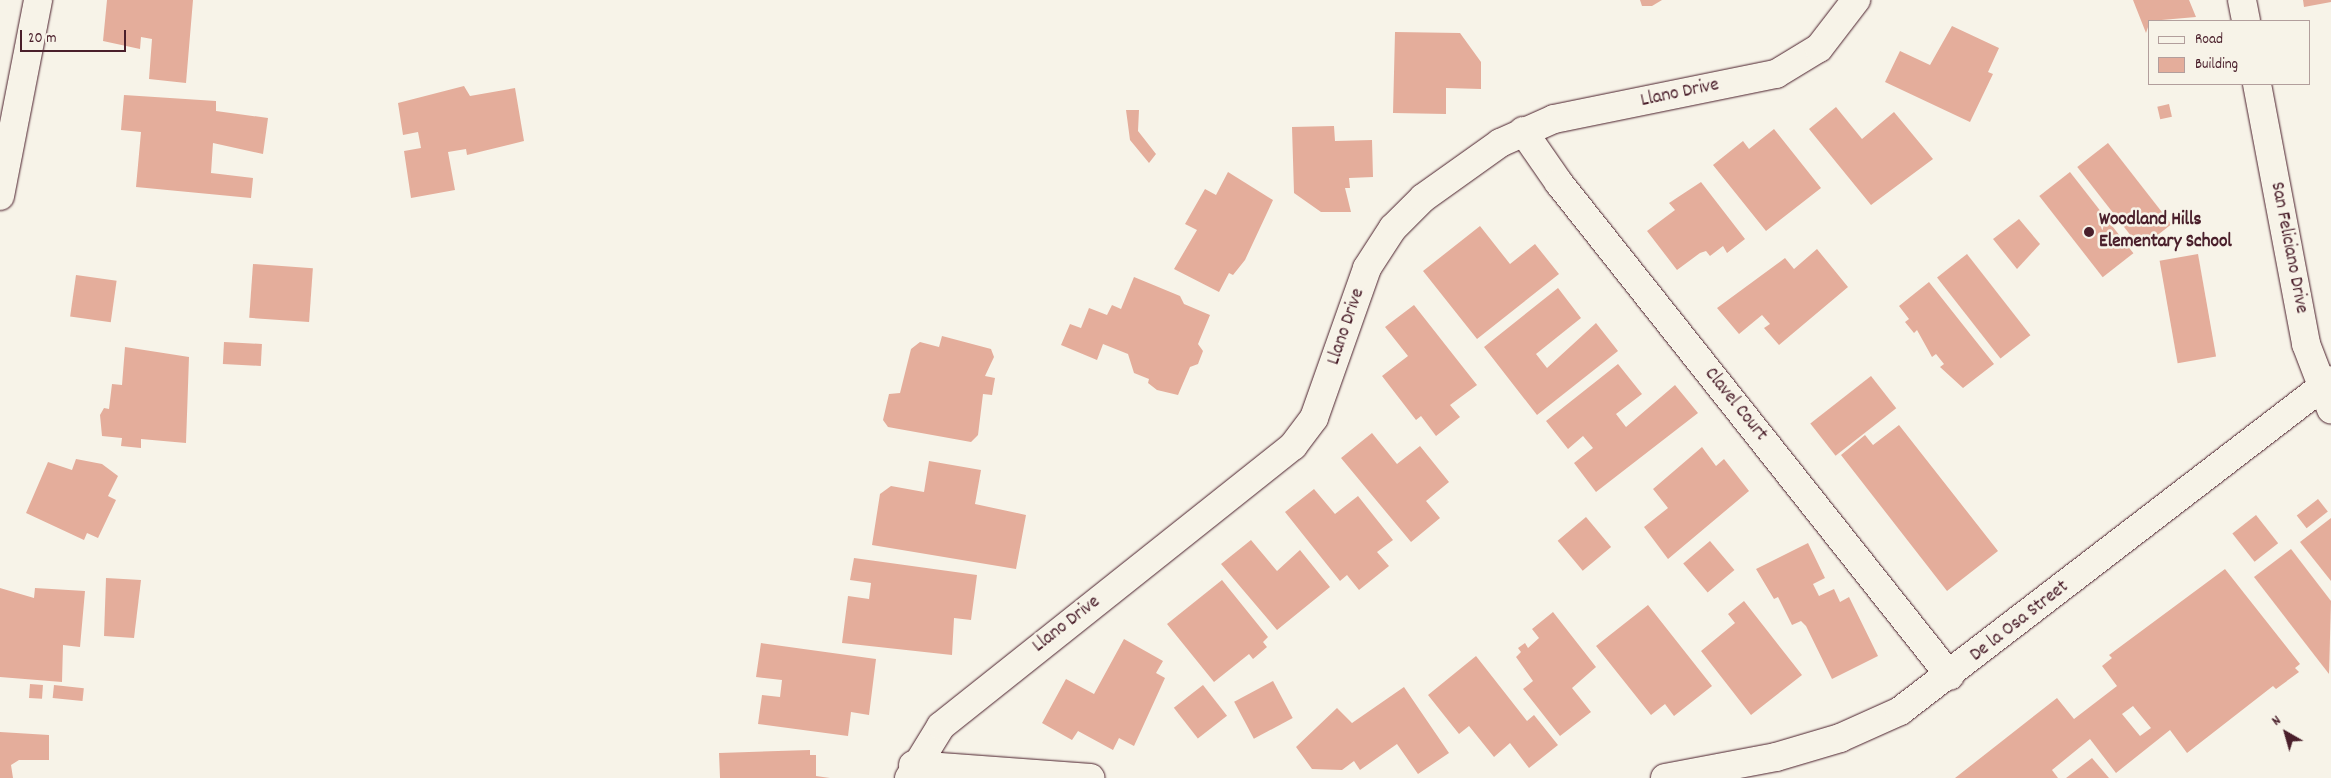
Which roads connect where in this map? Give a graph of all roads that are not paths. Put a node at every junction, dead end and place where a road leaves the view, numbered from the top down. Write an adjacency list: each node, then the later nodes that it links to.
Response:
1 (38, 0): 7 (street)
2 (1856, 0): 6 (street, Llano Drive)
3 (2242, 0): 4 (street)
4 (2246, 20)
5 (2257, 85): 8 (street, San Feliciano Drive)
6 (1523, 131): 9 (street, Clavel Court); 10 (street, Llano Drive)
7 (0, 196)
8 (2327, 393): 9 (street, De la Osa Street)
9 (1950, 676): 12 (street, De la Osa Street)
10 (911, 772): 11 (street)
11 (1091, 778)
12 (1665, 778)

